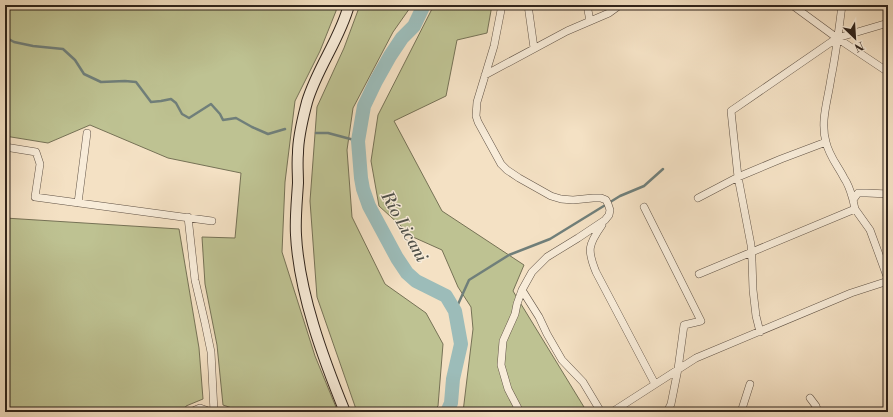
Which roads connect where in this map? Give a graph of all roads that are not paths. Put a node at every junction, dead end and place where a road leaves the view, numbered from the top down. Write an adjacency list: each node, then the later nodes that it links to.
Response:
1 (349, 5): 39 (main road)
2 (502, 5): 13 (street)
3 (528, 5): 11 (street)
4 (587, 5): 8 (street)
5 (620, 5): 8 (street)
6 (792, 5): 10 (street)
7 (842, 5): 10 (street)
8 (590, 21): 11 (street)
9 (888, 23): 10 (street)
10 (838, 38): 12 (street); 15 (street); 17 (street)
11 (534, 48): 13 (street)
12 (888, 72)
13 (485, 76): 25 (street)
14 (86, 133): 21 (street)
15 (826, 142): 17 (street); 20 (street)
16 (5, 147): 21 (street)
17 (738, 177): 19 (street); 27 (street)
18 (888, 194): 20 (street)
19 (698, 198)
20 (853, 200): 23 (street)
21 (78, 203): 24 (street)
22 (644, 207): 32 (street)
23 (855, 210): 27 (street); 29 (street)
24 (188, 218): 26 (street); 38 (street)
25 (605, 220): 30 (street); 33 (street)
26 (212, 221)
27 (752, 252): 28 (street); 31 (street)
28 (699, 274)
29 (888, 280): 31 (street)
30 (522, 290): 40 (street); 41 (street)
31 (760, 332): 32 (street)
32 (678, 369): 33 (street); 43 (street)
33 (655, 384): 42 (street)
34 (750, 384): 44 (street)
35 (810, 398): 45 (street)
36 (194, 412): 37 (street)
37 (211, 412)
38 (214, 412)
39 (345, 412)
40 (520, 412)
41 (601, 412)
42 (612, 412)
43 (667, 412)
44 (741, 412)
45 (818, 412)

